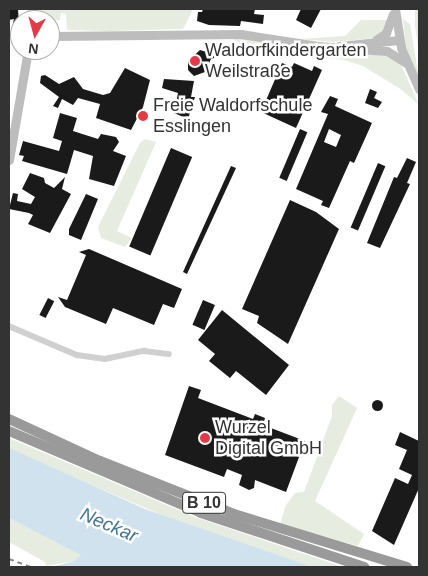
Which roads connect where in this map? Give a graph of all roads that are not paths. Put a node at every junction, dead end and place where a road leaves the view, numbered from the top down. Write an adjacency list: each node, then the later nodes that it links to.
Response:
1 (395, 9): 2 (street)
2 (392, 27): 4 (street); 5 (street)
3 (60, 36): 6 (street)
4 (375, 40): 5 (street); 6 (street)
5 (399, 40): 7 (street); 9 (street)
6 (335, 47): 7 (street)
7 (377, 50): 9 (street)
8 (26, 60): 11 (street)
9 (406, 63): 10 (street)
10 (419, 89)
11 (9, 160)
12 (9, 326): 13 (street)
13 (169, 354)
14 (9, 419): 17 (highway, B 10)
15 (9, 431): 16 (highway, B 10)
16 (364, 567)
17 (407, 567)

